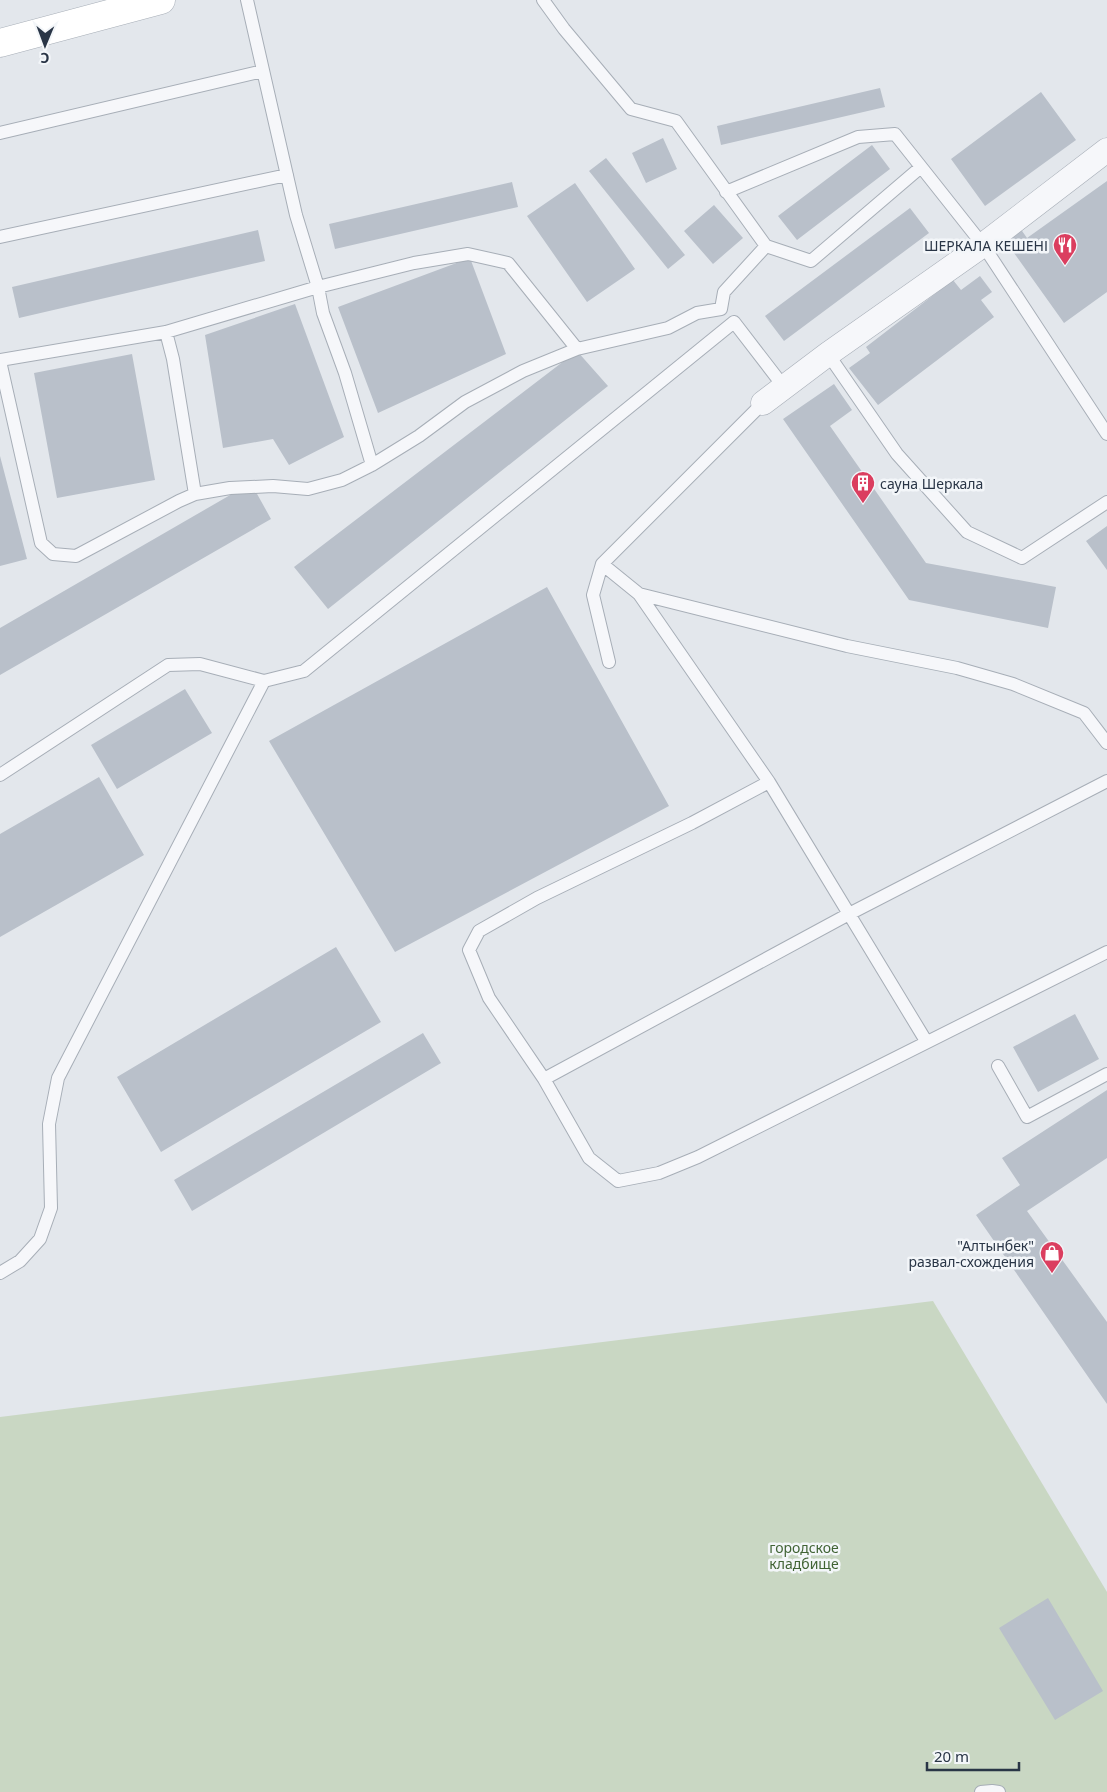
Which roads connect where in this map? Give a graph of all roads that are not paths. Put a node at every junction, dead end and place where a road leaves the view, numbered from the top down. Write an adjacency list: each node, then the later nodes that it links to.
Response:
1 (161, 0): 4 (main road)
2 (247, 0): 5 (lane)
3 (543, 0): 10 (lane)
4 (0, 43)
5 (263, 71): 6 (lane); 9 (lane)
6 (0, 133)
7 (1107, 150): 12 (street)
8 (921, 167): 10 (lane); 12 (lane); 13 (lane)
9 (286, 175): 11 (lane); 14 (lane)
10 (726, 192): 13 (lane)
11 (0, 237)
12 (983, 245): 19 (street); 23 (lane)
13 (766, 246): 15 (lane)
14 (318, 287): 17 (lane); 18 (lane); 24 (lane)
15 (721, 308): 16 (lane); 18 (lane)
16 (734, 322): 21 (lane); 30 (lane)
17 (166, 332): 20 (lane); 25 (lane)
18 (577, 350): 24 (lane)
19 (828, 354): 21 (street); 26 (lane)
20 (0, 361): 25 (lane)
21 (784, 387): 22 (street)
22 (763, 403): 27 (lane)
23 (1107, 434)
24 (372, 465): 25 (lane)
25 (195, 494)
26 (1107, 502)
27 (602, 564): 28 (lane); 29 (lane)
28 (639, 594): 31 (lane); 34 (lane)
29 (609, 662)
30 (264, 681): 32 (lane); 41 (lane)
31 (1107, 743)
32 (0, 775)
33 (1107, 781): 35 (lane)
34 (769, 782): 35 (lane); 40 (lane)
35 (849, 914): 37 (lane); 40 (lane)
36 (1107, 952): 37 (lane)
37 (926, 1041): 40 (lane)
38 (998, 1066): 39 (lane)
39 (1107, 1074)
40 (544, 1079)
41 (0, 1273)
42 (981, 1792): 43 (lane)
43 (999, 1792)

